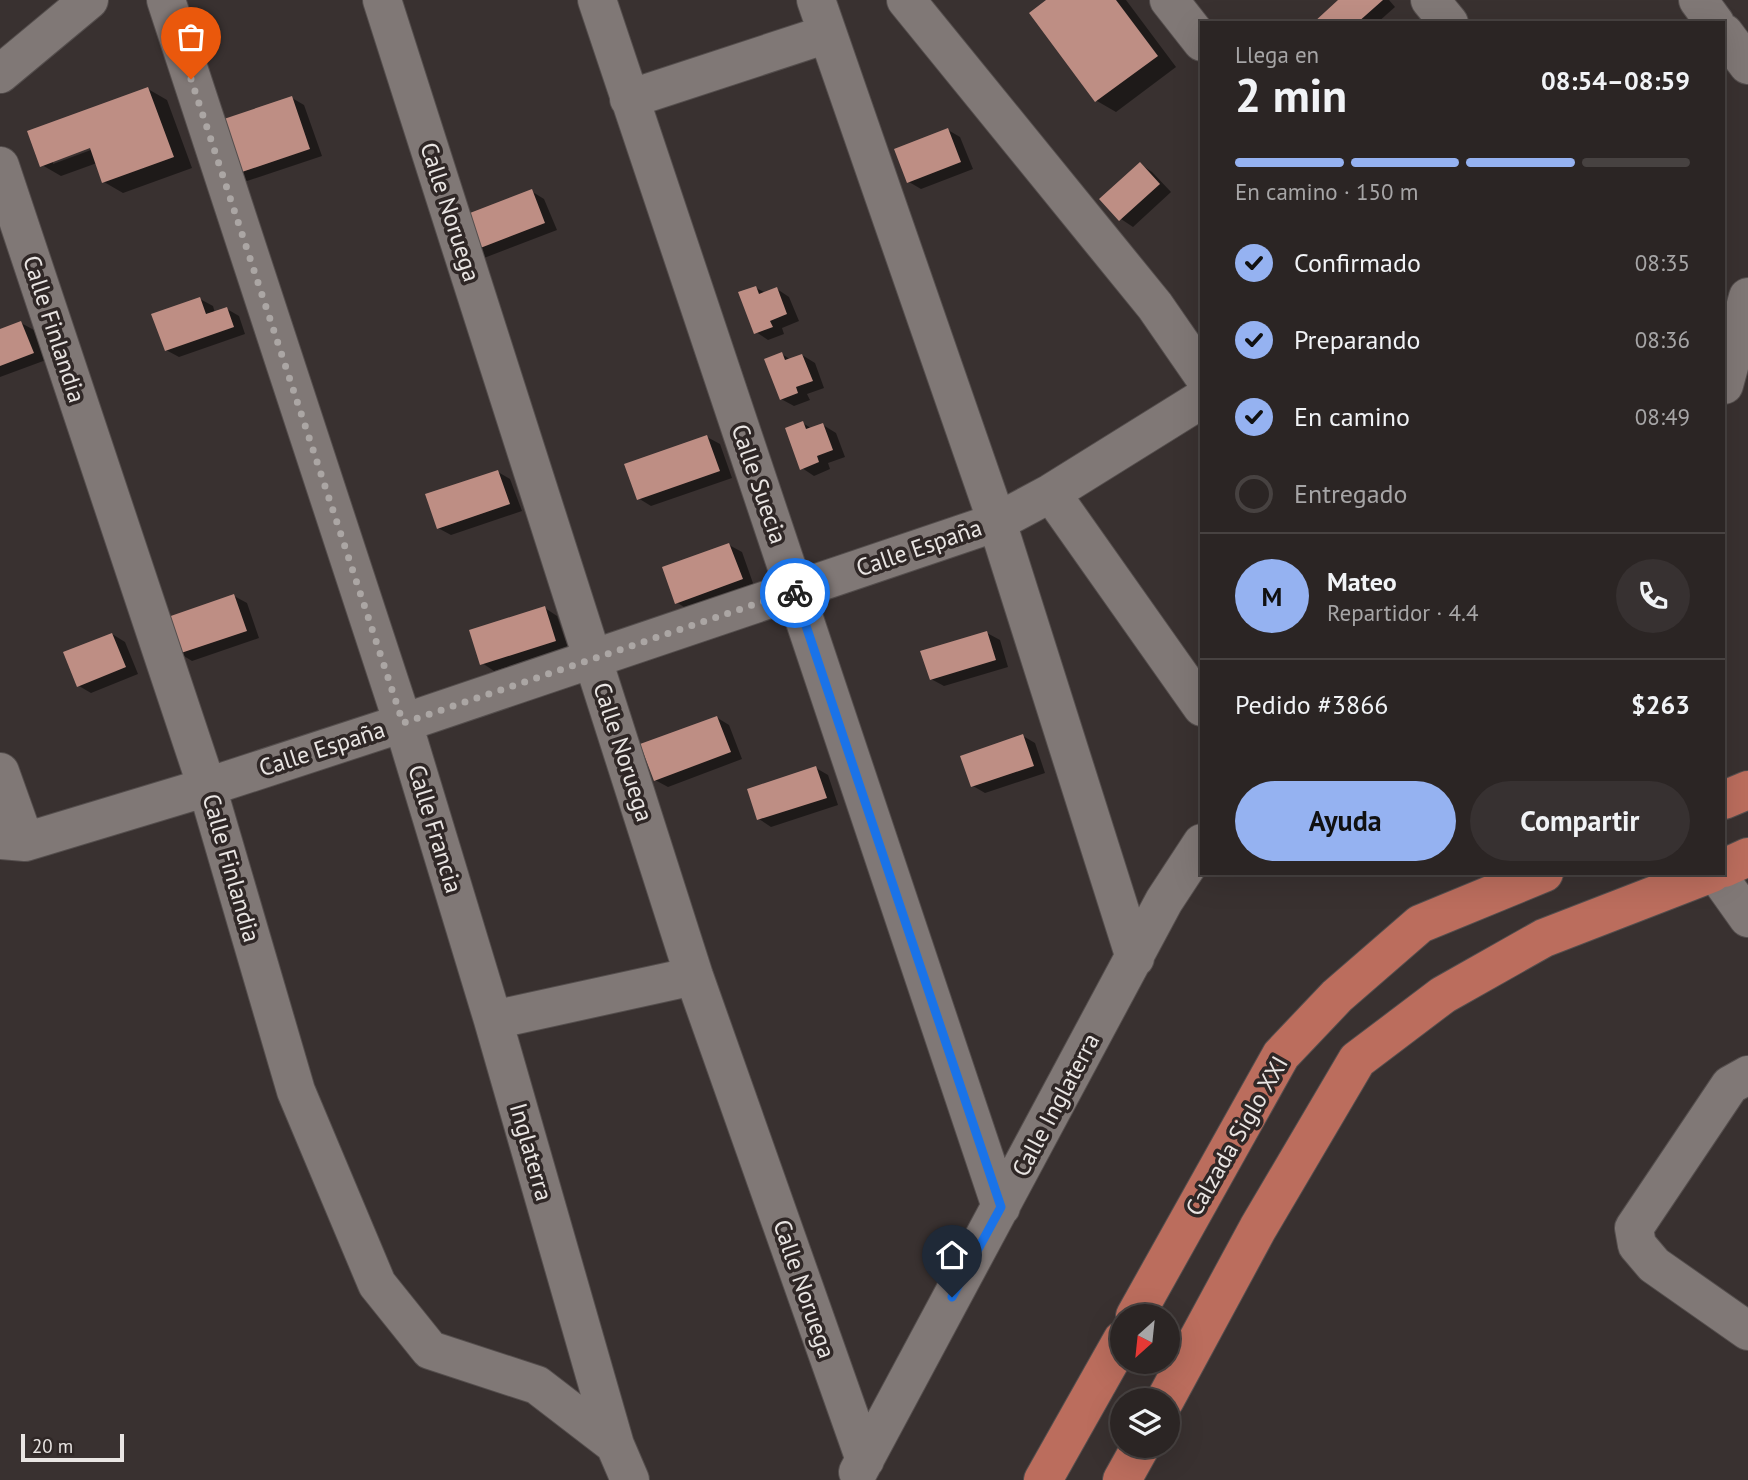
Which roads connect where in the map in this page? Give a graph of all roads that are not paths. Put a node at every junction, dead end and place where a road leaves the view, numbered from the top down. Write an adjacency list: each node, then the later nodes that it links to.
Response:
1 (89, 0): 15 (street)
2 (166, 0): 27 (street, Calle Francia)
3 (382, 0): 25 (street, Calle Noruega)
4 (597, 0): 16 (street, Calle Suecia)
5 (906, 0): 19 (street)
6 (1169, 0): 13 (street)
7 (1430, 0): 10 (street)
8 (1698, 0): 11 (street)
9 (821, 17): 16 (street); 23 (street)
10 (1446, 21)
11 (1714, 21)
12 (1725, 34): 14 (street)
13 (1200, 39)
14 (1748, 65)
15 (0, 74)
16 (628, 99): 24 (street, Calle Suecia)
17 (0, 166): 29 (street, Calle Finlandia)
18 (1748, 297): 20 (street)
19 (1200, 371)
20 (1725, 373)
21 (1200, 400): 22 (street, Calle España)
22 (1051, 493): 23 (street, Calle España); 26 (street)
23 (997, 522): 24 (street, Calle España); 40 (street)
24 (794, 591): 25 (street, Calle España); 44 (street, Calle Suecia)
25 (593, 657): 27 (street, Calle España); 41 (street, Calle Noruega)
26 (1200, 704)
27 (403, 723): 29 (street, Calle España); 42 (street, Calle Francia)
28 (0, 772): 32 (street)
29 (207, 787): 32 (street, Calle España); 49 (street, Calle Finlandia)
30 (1748, 790): 31 (main road)
31 (1725, 800)
32 (12, 841)
33 (1200, 846): 40 (street, Calle Inglaterra)
34 (1748, 857): 35 (main road)
35 (1725, 868)
36 (1539, 875): 45 (main road, Calzada Siglo XXI)
37 (1709, 875): 48 (main road)
38 (1716, 875): 39 (street)
39 (1748, 918)
40 (1135, 958): 44 (street, Calle Inglaterra)
41 (694, 976): 42 (street); 51 (street, Calle Noruega)
42 (493, 1020): 49 (street, Inglaterra)
43 (1748, 1076): 46 (street)
44 (1001, 1207): 51 (street, Calle Inglaterra)
45 (1142, 1304)
46 (1748, 1331)
47 (1110, 1361): 53 (main road)
48 (1171, 1388)
49 (615, 1445): 52 (street, Inglaterra)
50 (1134, 1458): 54 (main road)
51 (859, 1470)
52 (630, 1480)
53 (1043, 1480)
54 (1122, 1480)

